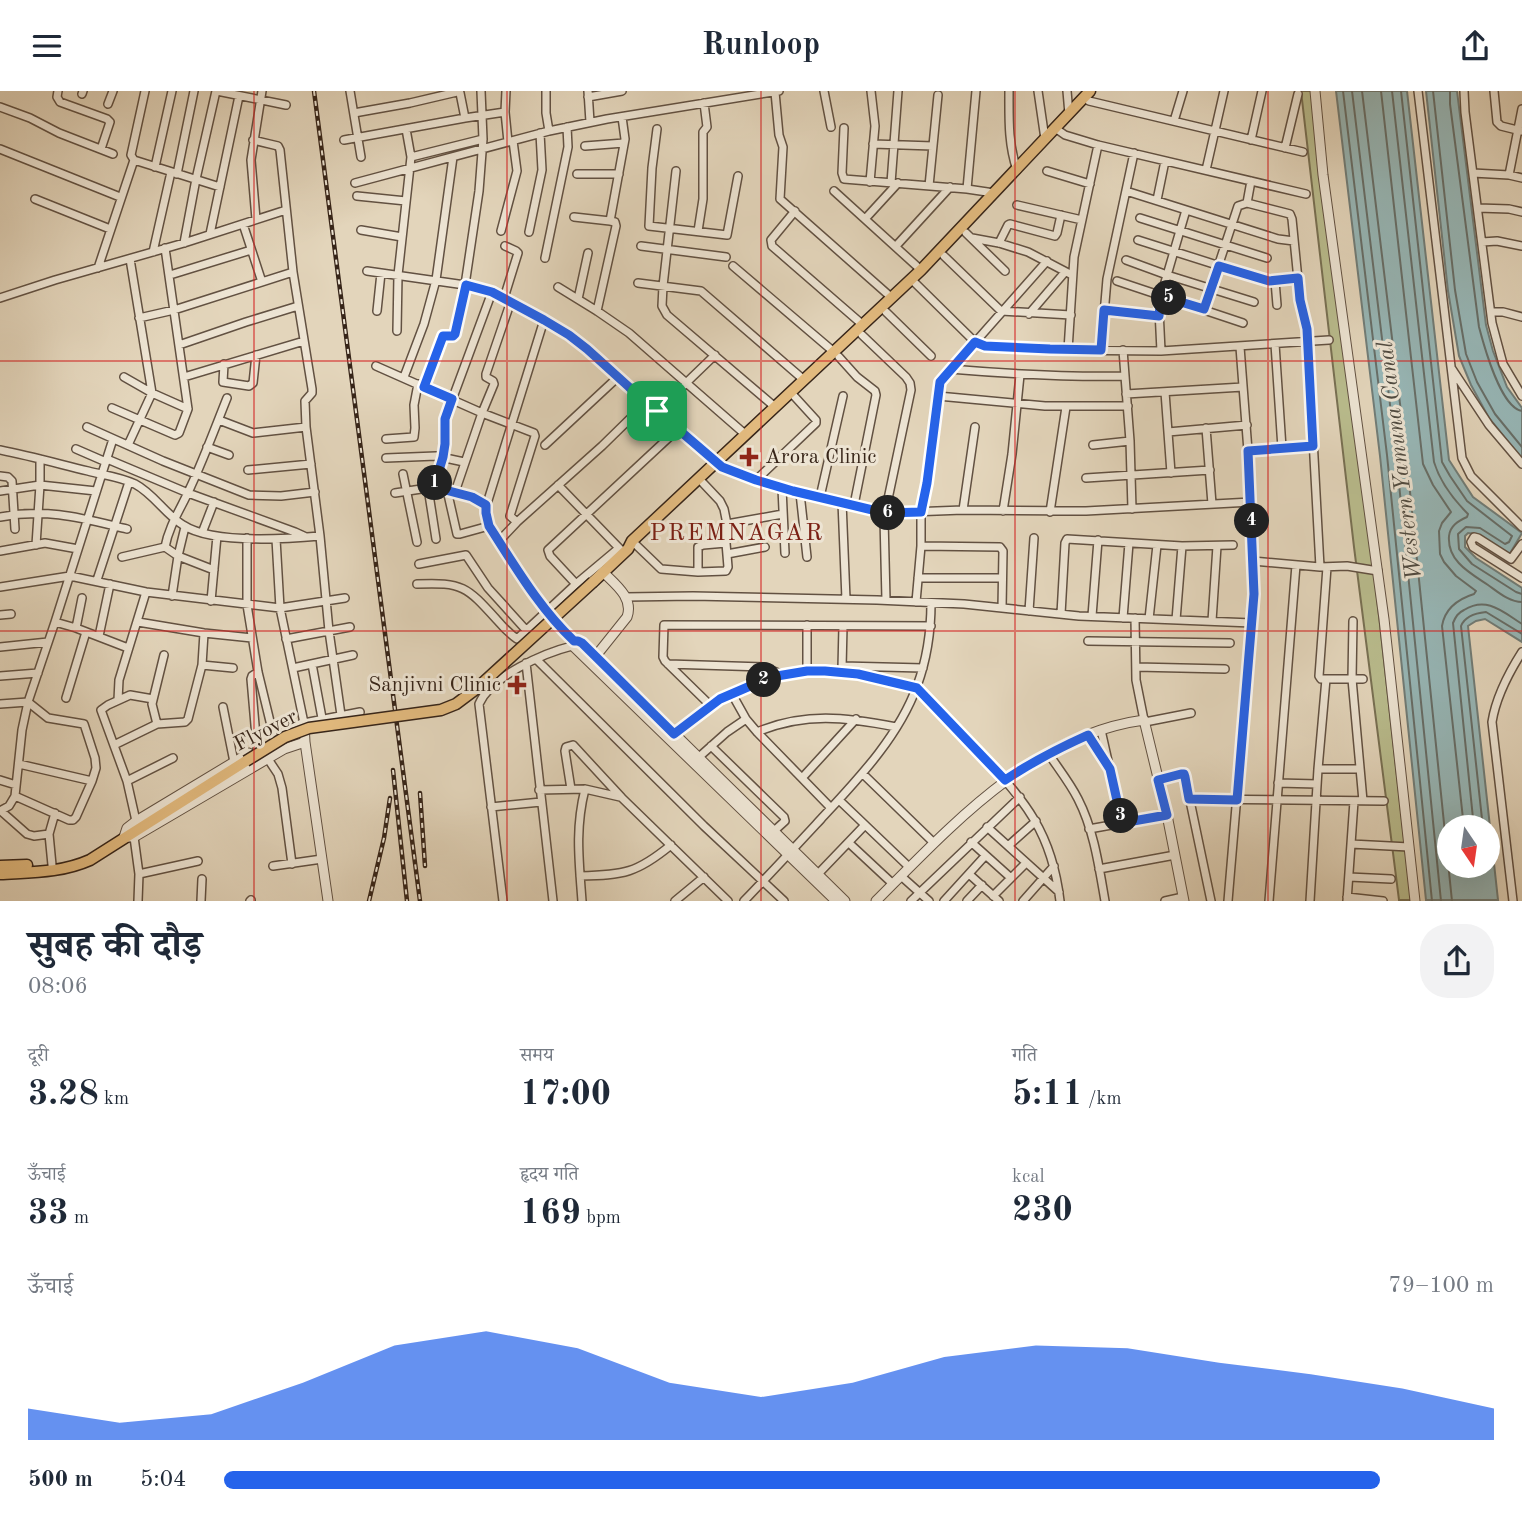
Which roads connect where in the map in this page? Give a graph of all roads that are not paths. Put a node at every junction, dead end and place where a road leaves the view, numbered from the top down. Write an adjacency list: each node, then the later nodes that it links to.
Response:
1 (58, 91): 75 (street)
2 (113, 91): 37 (street)
3 (145, 91): 82 (street)
4 (172, 91): 84 (street)
5 (194, 91): 90 (street)
6 (216, 91): 33 (street); 97 (street)
7 (262, 91): 35 (street)
8 (350, 91): 42 (street)
9 (481, 91): 44 (street)
10 (506, 91): 40 (street)
11 (546, 91): 55 (street)
12 (622, 91): 29 (street)
13 (777, 91): 31 (street); 121 (street)
14 (824, 91): 50 (street)
15 (871, 91): 67 (street)
16 (898, 91): 68 (street)
17 (976, 91): 106 (street)
18 (1009, 91): 86 (street)
19 (1038, 91): 61 (street)
20 (1067, 91): 43 (street)
21 (1098, 91): 34 (highway)
22 (1183, 91): 47 (street)
23 (1224, 91): 57 (street)
24 (1262, 91): 64 (street)
25 (1315, 91): 381 (street)
26 (1418, 91): 231 (street)
27 (1464, 91): 91 (street)
28 (1494, 91): 54 (street)
29 (588, 94): 48 (street)
30 (1298, 94): 73 (street)
31 (732, 95): 36 (street)
32 (937, 95): 71 (street)
33 (239, 96): 35 (street); 104 (street)
34 (1089, 96): 43 (highway); 47 (street); 56 (highway)
35 (260, 100): 38 (street); 62 (street)
36 (704, 103): 45 (street); 136 (street)
37 (108, 104)
38 (286, 105)
39 (0, 107): 75 (street)
40 (505, 112): 44 (street); 65 (street)
41 (1522, 112): 54 (street)
42 (354, 113): 46 (street); 59 (street)
43 (1069, 114): 56 (highway)
44 (482, 115): 46 (street); 60 (street)
45 (622, 117): 48 (street); 66 (street)
46 (466, 118): 52 (street)
47 (1174, 121): 57 (street)
48 (590, 122): 49 (street)
49 (567, 127): 55 (street); 160 (street)
50 (831, 127)
51 (844, 128): 99 (street)
52 (406, 129): 59 (street); 80 (street)
53 (657, 129): 132 (street)
54 (1520, 130): 94 (street)
55 (549, 131): 58 (street)
56 (1057, 131): 61 (highway); 69 (street); 141 (highway)
57 (1214, 131): 64 (street); 87 (street)
58 (540, 133): 65 (street); 138 (street)
59 (358, 138): 63 (street); 79 (street)
60 (483, 139): 72 (street); 80 (street)
61 (1045, 139): 86 (highway)
62 (253, 140): 119 (street); 126 (street)
63 (344, 140)
64 (1251, 140): 73 (street)
65 (510, 141): 72 (street); 135 (street)
66 (624, 143): 70 (street); 93 (street)
67 (873, 144): 68 (street); 99 (street)
68 (894, 145): 71 (street); 101 (street)
69 (1098, 145): 77 (street); 102 (street)
70 (585, 146)
71 (933, 146): 103 (street)
72 (483, 148): 81 (street); 184 (street)
73 (1285, 148): 76 (street)
74 (0, 149): 112 (street)
75 (101, 149): 78 (street)
76 (1303, 152)
77 (1134, 153): 83 (street); 108 (street)
78 (113, 154)
79 (362, 157)
80 (411, 157): 85 (street)
81 (453, 157): 85 (street); 178 (street)
82 (134, 160): 84 (street); 112 (street)
83 (1165, 161): 87 (street); 114 (street)
84 (155, 167): 90 (street)
85 (410, 169): 100 (street); 115 (street)
86 (1017, 170): 109 (highway)
87 (1206, 170): 98 (street)
88 (676, 171): 132 (street)
89 (1047, 171): 102 (street)
90 (174, 173): 97 (street); 155 (street)
91 (1473, 173): 94 (street); 118 (street)
92 (577, 174): 93 (street)
93 (619, 174): 129 (street)
94 (1509, 175): 96 (street)
95 (738, 176): 136 (street)
96 (1522, 178)
97 (196, 179): 104 (street); 145 (street)
98 (1251, 181): 110 (street); 116 (street)
99 (870, 182): 101 (street)
100 (355, 183)
101 (894, 183): 103 (street); 127 (street)
102 (1090, 184): 128 (street)
103 (929, 186): 105 (street)
104 (220, 187): 139 (street)
105 (950, 187): 106 (street); 150 (street)
106 (967, 188): 109 (street)
107 (834, 191): 127 (street)
108 (1126, 191): 114 (street); 199 (street)
109 (994, 193): 168 (highway)
110 (1306, 194)
111 (356, 195): 115 (street)
112 (120, 197): 133 (street)
113 (35, 199): 133 (street)
114 (1157, 200): 120 (street)
115 (406, 201): 140 (street)
116 (1247, 203): 131 (street); 143 (street)
117 (1017, 205): 123 (street)
118 (1478, 208): 122 (street); 144 (street)
119 (286, 210): 126 (street); 171 (street)
120 (1186, 210): 131 (street); 137 (street)
121 (795, 211): 192 (street); 212 (street)
122 (1522, 212)
123 (1060, 215): 128 (street); 146 (street)
124 (574, 217): 129 (street)
125 (1140, 218): 137 (street)
126 (256, 219): 130 (street)
127 (865, 219): 150 (street)
128 (1082, 220): 173 (street)
129 (610, 221): 201 (street)
130 (243, 224): 139 (street); 153 (street)
131 (1231, 224): 143 (street); 147 (street)
132 (670, 228): 136 (street); 154 (street)
133 (110, 229): 167 (street)
134 (361, 230): 140 (street)
135 (501, 231)
136 (698, 231)
137 (1180, 231): 147 (street); 156 (street)
138 (529, 232)
139 (210, 234): 145 (street)
140 (402, 236): 175 (street)
141 (969, 236): 146 (street); 158 (highway); 170 (street)
142 (1138, 240): 156 (street)
143 (1294, 241): 177 (street)
144 (1482, 242): 151 (street); 204 (street)
145 (184, 243): 152 (street)
146 (999, 243): 164 (street)
147 (1225, 245): 161 (street); 166 (street)
148 (505, 246): 193 (street)
149 (641, 246): 154 (street)
150 (896, 246): 168 (street)
151 (1522, 246)
152 (165, 248): 155 (street); 174 (street)
153 (251, 250): 174 (street); 182 (street)
154 (668, 250): 159 (street); 185 (street)
155 (153, 252): 162 (street)
156 (1174, 252): 166 (street); 176 (street)
157 (588, 253): 191 (street)
158 (944, 256): 179 (highway); 202 (street)
159 (726, 257)
160 (545, 258)
161 (1267, 258)
162 (130, 259): 167 (street); 209 (street)
163 (1126, 260): 176 (street)
164 (1047, 261): 173 (street); 202 (street)
165 (733, 266): 227 (street)
166 (1219, 266): 181 (street); 187 (street)
167 (98, 268): 190 (street)
168 (921, 270): 179 (highway)
169 (367, 271): 172 (street)
170 (1005, 271)
171 (293, 272): 182 (street); 196 (street)
172 (381, 273): 175 (street); 200 (street)
173 (1069, 273): 205 (street); 206 (street)
174 (170, 275): 198 (street)
175 (398, 275): 178 (street); 213 (street)
176 (1167, 275): 187 (street); 189 (street)
177 (1298, 278): 181 (street); 217 (street)
178 (436, 281): 184 (street); 237 (street)
179 (914, 281): 192 (highway); 203 (highway); 216 (street)
180 (1117, 281): 189 (street)
181 (1275, 281): 195 (street)
182 (262, 282): 198 (street)
183 (638, 283): 185 (street)
184 (466, 285): 188 (street); 241 (street)
185 (663, 286): 226 (street); 239 (street)
186 (558, 287): 191 (street)
187 (1211, 289): 194 (street); 197 (street)
188 (492, 292): 193 (street); 251 (street)
189 (1161, 296): 197 (street); 207 (street)
190 (0, 298)
191 (578, 299): 201 (street)
192 (892, 299): 212 (highway)
193 (508, 300): 210 (street); 260 (street)
194 (1254, 302)
195 (1276, 305)
196 (298, 306): 215 (street); 219 (street)
197 (1204, 309): 211 (street)
198 (174, 310): 209 (street); 219 (street)
199 (1104, 310): 207 (street); 222 (street)
200 (377, 311)
201 (597, 311): 240 (street)
202 (1001, 311): 205 (street); 216 (street)
203 (886, 312): 212 (highway); 228 (street)
204 (1491, 312): 208 (street); 248 (street)
205 (1029, 314): 206 (street)
206 (1071, 316): 221 (street)
207 (1159, 316): 224 (street)
208 (1522, 317)
209 (139, 319): 244 (street)
210 (544, 320): 238 (street); 263 (street)
211 (1243, 323)
212 (863, 330): 227 (highway); 331 (street)
213 (397, 331)
214 (1329, 340): 217 (street)
215 (304, 341): 225 (street); 266 (street)
216 (975, 342): 221 (street); 232 (street)
217 (1308, 343): 218 (street); 278 (street)
218 (1275, 344): 220 (street); 280 (street)
219 (179, 345): 236 (street)
220 (1240, 347): 224 (street); 242 (street)
221 (1068, 350): 222 (street)
222 (1101, 350): 223 (street)
223 (1123, 350): 224 (street); 234 (street)
224 (1161, 351)
225 (256, 355): 229 (street); 229 (street)
226 (715, 355): 240 (street); 255 (street)
227 (837, 355): 239 (highway); 249 (highway); 324 (street)
228 (931, 356)
229 (224, 365): 236 (street)
230 (376, 366): 237 (street)
231 (1451, 367): 291 (street); 343 (street)
232 (950, 369): 233 (street); 247 (street)
233 (1020, 375): 234 (street); 253 (street)
234 (1125, 376): 245 (street)
235 (124, 377): 244 (street)
236 (184, 377): 258 (street)
237 (404, 377): 241 (street)
238 (618, 377): 252 (street); 276 (street)
239 (804, 380): 255 (highway)
240 (687, 382): 259 (street); 271 (street)
241 (421, 385): 251 (street); 273 (street)
242 (1244, 387): 243 (street); 264 (street)
243 (1165, 392): 245 (street); 270 (street)
244 (152, 393): 258 (street); 261 (street)
245 (1126, 394): 254 (street)
246 (843, 396): 318 (street)
247 (939, 396): 253 (street); 328 (street)
248 (1522, 396)
249 (795, 397): 292 (highway); 302 (street)
250 (227, 398): 262 (street)
251 (452, 399): 260 (street); 285 (street)
252 (647, 402): 259 (street); 306 (street)
253 (1018, 404): 256 (street); 327 (street)
254 (1128, 406): 256 (street); 274 (street)
255 (775, 407): 271 (highway)
256 (1066, 407): 329 (street)
257 (112, 408): 261 (street)
258 (188, 409): 261 (street)
259 (657, 411): 269 (street)
260 (482, 413): 263 (street); 289 (street)
261 (139, 420): 275 (street)
262 (219, 420): 266 (street); 279 (street)
263 (512, 425): 323 (street); 338 (street)
264 (1247, 425): 268 (street); 283 (street)
265 (87, 427): 272 (street)
266 (306, 427): 290 (street)
267 (975, 427): 326 (street)
268 (1206, 428): 270 (street); 294 (street)
269 (678, 429): 292 (street); 332 (street)
270 (1168, 432): 295 (street)
271 (747, 435): 292 (highway)
272 (113, 439): 275 (street); 288 (street)
273 (386, 439)
274 (1130, 441): 277 (street); 299 (street)
275 (128, 445): 297 (street)
276 (545, 445)
277 (1093, 445)
278 (1313, 446): 280 (street); 379 (street)
279 (207, 447): 284 (street); 297 (street)
280 (1282, 448): 283 (street)
281 (76, 449): 288 (street)
282 (0, 450): 287 (street)
283 (1248, 451): 321 (street)
284 (229, 455)
285 (443, 457): 286 (street); 289 (street); 307 (street)
286 (386, 458)
287 (40, 459): 296 (street); 305 (street)
288 (106, 461): 296 (street); 315 (street)
289 (464, 462): 313 (street)
290 (311, 464): 293 (street); 314 (street)
291 (1522, 464)
292 (719, 465): 302 (street); 304 (highway); 368 (highway)
293 (248, 470)
294 (1210, 470): 295 (street); 322 (street)
295 (1171, 473): 299 (street)
296 (102, 474): 303 (street); 311 (street)
297 (197, 474): 314 (street); 315 (street)
298 (403, 474): 312 (street)
299 (1132, 475): 301 (street); 325 (street)
300 (0, 476): 309 (street)
301 (1086, 478)
302 (756, 480): 308 (street)
303 (129, 482): 337 (street); 340 (street)
304 (704, 483): 339 (street); 368 (highway)
305 (40, 485): 309 (street); 311 (street); 330 (street)
306 (558, 485): 332 (street); 338 (street)
307 (431, 487): 312 (street); 313 (street); 353 (street)
308 (782, 488): 317 (street); 333 (street)
309 (12, 489): 310 (street); 334 (street)
310 (0, 491)
311 (96, 491): 336 (street)
312 (407, 491): 316 (street); 356 (street)
313 (451, 491): 323 (street); 341 (street)
314 (315, 492): 348 (street)
315 (188, 493): 319 (street); 337 (street)
316 (395, 493)
317 (800, 493): 318 (street); 375 (street)
318 (820, 497): 320 (street)
319 (214, 502): 346 (street); 349 (street)
320 (842, 502): 324 (street); 398 (street)
321 (1251, 502): 322 (street); 376 (street)
322 (1212, 504): 325 (street)
323 (486, 505): 341 (street)
324 (854, 505): 331 (street)
325 (1132, 509): 329 (street)
326 (963, 510): 327 (street); 328 (street)
327 (1003, 511): 329 (street)
328 (921, 512): 331 (street); 363 (street)
329 (1050, 512)
330 (38, 513): 334 (street); 336 (street); 360 (street)
331 (885, 513): 399 (street)
332 (587, 514): 368 (street); 390 (street)
333 (783, 514): 339 (street); 371 (street)
334 (13, 515): 335 (street); 344 (street)
335 (0, 517)
336 (88, 519): 340 (street); 369 (street)
337 (176, 520): 342 (street); 366 (street)
338 (517, 522): 354 (street)
339 (727, 524): 357 (street)
340 (114, 526): 345 (street); 388 (street)
341 (489, 526): 354 (street)
342 (185, 527): 346 (street); 373 (street)
343 (1522, 527)
344 (15, 529)
345 (127, 529)
346 (202, 533): 347 (street)
347 (217, 536): 350 (street); 380 (street)
348 (320, 536): 349 (street); 401 (street)
349 (306, 537): 352 (street)
350 (247, 538): 352 (street); 404 (street)
351 (1034, 538): 407 (street)
352 (276, 539): 405 (street)
353 (436, 539)
354 (500, 540): 408 (street)
355 (1098, 540): 358 (street); 410 (street); 412 (street)
356 (416, 542)
357 (726, 543): 372 (street); 383 (street)
358 (1129, 543): 361 (street); 413 (street)
359 (1522, 544): 387 (street)
360 (36, 545): 369 (street); 370 (street)
361 (1157, 545): 364 (street); 415 (street)
362 (1233, 545): 365 (street)
363 (921, 546): 385 (street); 386 (street)
364 (1182, 546): 365 (street); 416 (street)
365 (1217, 546): 417 (street)
366 (164, 547): 373 (street); 374 (street)
367 (765, 547): 372 (street)
368 (628, 548): 382 (highway, Flyover); 383 (street); 390 (street)
369 (78, 549): 384 (street)
370 (0, 551)
371 (785, 553)
372 (727, 554): 383 (street)
373 (178, 556): 380 (street); 394 (street)
374 (122, 557)
375 (807, 557)
376 (1253, 561): 378 (street); 421 (street)
377 (419, 564): 427 (street)
378 (1296, 565): 379 (street); 509 (street)
379 (1323, 567): 381 (street); 462 (street)
380 (214, 571): 400 (street)
381 (1378, 571): 547 (street)
382 (603, 572): 395 (street); 540 (highway, Flyover, bridge)
383 (698, 572)
384 (70, 576): 388 (street); 392 (street); 419 (street)
385 (918, 578): 386 (street); 402 (street)
386 (1002, 578): 406 (street)
387 (1522, 578)
388 (97, 580): 391 (street)
389 (417, 584): 427 (street)
390 (576, 584): 408 (street)
391 (110, 585): 393 (street); 431 (street)
392 (0, 587)
393 (146, 592): 394 (street); 420 (street)
394 (173, 596): 400 (street)
395 (626, 597): 398 (street); 446 (street)
396 (82, 598): 426 (street)
397 (345, 598): 401 (street)
398 (846, 599): 399 (street)
399 (886, 600): 402 (street)
400 (211, 601): 404 (street)
401 (326, 601): 405 (street); 428 (street)
402 (916, 602): 403 (street)
403 (931, 603): 406 (street); 424 (street)
404 (247, 605): 405 (street); 432 (street)
405 (280, 608): 433 (street)
406 (1002, 608): 407 (street)
407 (1029, 611): 410 (street)
408 (546, 612): 427 (street); 437 (street)
409 (11, 614): 411 (street)
410 (1061, 614): 412 (street)
411 (0, 615)
412 (1092, 616): 413 (street)
413 (1123, 618): 414 (street)
414 (1135, 618): 415 (street); 435 (street)
415 (1149, 619): 416 (street)
416 (1176, 620): 417 (street)
417 (1212, 621): 421 (street)
418 (1353, 621): 463 (street)
419 (55, 622): 426 (street); 436 (street)
420 (138, 622): 430 (street); 440 (street)
421 (1252, 623): 520 (street)
422 (807, 625): 423 (street); 449 (street); 457 (street)
423 (843, 626): 424 (street); 455 (street)
424 (931, 626): 454 (street)
425 (350, 627): 428 (street)
426 (76, 628): 429 (street)
427 (526, 630)
428 (329, 631): 433 (street); 444 (street)
429 (86, 632): 431 (street); 467 (street)
430 (204, 633): 432 (street); 450 (street)
431 (99, 636): 440 (street)
432 (252, 638): 458 (street)
433 (286, 639): 453 (street)
434 (1088, 641): 435 (street)
435 (1135, 641): 438 (street); 451 (street)
436 (48, 642): 439 (street); 459 (street)
437 (573, 643): 445 (street); 446 (street)
438 (1230, 643)
439 (0, 647)
440 (128, 648): 469 (street)
441 (1522, 653): 608 (street)
442 (164, 655): 468 (street)
443 (353, 655): 444 (street)
444 (333, 659): 448 (street); 476 (street)
445 (536, 659): 447 (street); 574 (street)
446 (593, 660): 487 (street)
447 (526, 663): 514 (street); 527 (street)
448 (312, 664): 453 (street); 477 (street)
449 (667, 664): 460 (street); 472 (street)
450 (202, 665): 452 (street); 482 (street)
451 (1136, 667): 456 (street); 480 (street)
452 (233, 668)
453 (293, 668): 481 (street)
454 (923, 668): 455 (street); 465 (street)
455 (841, 669): 457 (street); 465 (street)
456 (1225, 669)
457 (807, 671): 460 (street)
458 (258, 672): 488 (street); 492 (street)
459 (38, 673): 461 (street); 470 (street)
460 (781, 674): 466 (street)
461 (0, 676)
462 (1326, 679): 463 (street); 500 (street)
463 (1352, 679): 464 (street); 501 (street)
464 (1363, 679)
465 (917, 688): 483 (street); 505 (street)
466 (732, 694): 472 (street); 478 (street)
467 (66, 698)
468 (153, 699): 469 (street); 482 (street)
469 (118, 701): 490 (street)
470 (28, 702): 471 (street); 498 (street); 507 (street)
471 (0, 704)
472 (711, 706): 487 (street)
473 (223, 707): 497 (street)
474 (360, 712): 476 (street)
475 (1191, 713): 480 (street)
476 (341, 715): 477 (street)
477 (322, 718): 481 (street)
478 (746, 719): 485 (street); 491 (street)
479 (856, 719): 483 (street); 485 (street); 503 (street)
480 (1144, 721): 484 (street); 506 (street)
481 (304, 723): 488 (street); 489 (street)
482 (157, 724): 490 (street)
483 (896, 727): 502 (street)
484 (1101, 730): 486 (street); 499 (street)
485 (757, 732): 503 (street)
486 (1088, 735): 493 (street); 499 (street)
487 (671, 736): 494 (street); 549 (street)
488 (274, 738): 492 (street)
489 (305, 742): 496 (street); 552 (street)
490 (114, 745): 508 (street)
491 (711, 746): 494 (street); 538 (street)
492 (257, 748): 497 (street)
493 (1048, 753): 505 (street); 537 (street)
494 (699, 757): 538 (street)
495 (173, 758): 508 (street)
496 (268, 759): 540 (street); 555 (street)
497 (234, 762): 532 (street)
498 (19, 764): 507 (street); 511 (street)
499 (1110, 769): 534 (street)
500 (1318, 769): 501 (street); 510 (street)
501 (1359, 769): 524 (street)
502 (863, 774): 519 (street); 541 (street)
503 (802, 778): 528 (street)
504 (0, 780): 511 (street)
505 (1005, 780): 516 (street); 541 (street)
506 (1158, 780): 518 (street); 531 (street)
507 (92, 781): 530 (street)
508 (127, 781): 532 (street)
509 (1278, 783): 510 (street); 521 (street)
510 (1317, 784): 522 (street)
511 (16, 785): 515 (street)
512 (571, 789): 513 (street); 514 (street); 517 (street)
513 (585, 789): 517 (street); 566 (street)
514 (540, 790): 526 (street)
515 (15, 796): 529 (street); 530 (street)
516 (1020, 796): 533 (street); 536 (street)
517 (621, 797): 545 (street)
518 (1189, 799): 520 (street); 602 (street)
519 (839, 800): 528 (street); 535 (street)
520 (1237, 800): 521 (street); 603 (street)
521 (1276, 801): 522 (street); 604 (street)
522 (1315, 801): 523 (street); 605 (street)
523 (1354, 801): 524 (street); 544 (street)
524 (1363, 801): 525 (street)
525 (1384, 801)
526 (541, 802): 527 (street); 587 (street)
527 (491, 807): 586 (street)
528 (831, 808): 549 (street)
529 (0, 811): 539 (street)
530 (55, 813): 539 (street)
531 (1167, 815): 534 (street); 550 (street)
532 (136, 821): 540 (street)
533 (1036, 821): 546 (street); 559 (street)
534 (1122, 823): 537 (street)
535 (865, 825): 543 (street); 560 (street)
536 (987, 827): 542 (street); 546 (street)
537 (1090, 829): 561 (street)
538 (774, 831): 549 (street)
539 (49, 834): 556 (street)
540 (130, 836): 548 (highway, Flyover); 563 (street)
541 (934, 842): 560 (street)
542 (971, 842): 551 (street); 577 (street)
543 (849, 843): 564 (street); 575 (street)
544 (1351, 844): 547 (street); 569 (street)
545 (671, 845): 566 (street); 568 (street)
546 (1008, 846): 554 (street)
547 (1409, 846): 607 (street)
548 (107, 848): 556 (highway); 562 (highway)
549 (790, 852): 564 (street); 574 (street); 592 (street)
550 (1175, 855): 561 (street); 581 (street)
551 (985, 856): 565 (street); 570 (street)
552 (322, 859): 555 (street); 585 (street)
553 (198, 861): 563 (street)
554 (1026, 863): 570 (street); 571 (street)
555 (292, 864): 558 (street)
556 (51, 865): 557 (highway)
557 (0, 866)
558 (273, 866)
559 (1054, 866): 571 (street); 578 (street)
560 (909, 867): 567 (street)
561 (1099, 869): 600 (street)
562 (0, 874)
563 (139, 874): 583 (street)
564 (818, 874): 593 (street)
565 (968, 874): 576 (street); 597 (street)
566 (580, 876): 588 (street)
567 (901, 876): 575 (street); 577 (street)
568 (704, 877): 589 (street); 590 (street)
569 (1349, 877): 573 (street); 582 (street)
570 (1011, 878): 579 (street)
571 (1043, 878): 578 (street); 599 (street)
572 (202, 879): 584 (street)
573 (1391, 879)
574 (764, 881): 580 (street); 591 (street)
575 (893, 884): 594 (street)
576 (982, 885): 579 (street); 598 (street)
577 (919, 892): 595 (street); 596 (street)
578 (1060, 897)
579 (996, 898)
580 (781, 899)
581 (1184, 899): 601 (street)
582 (1347, 899): 606 (street)
583 (138, 901)
584 (201, 901)
585 (328, 901)
586 (503, 901)
587 (553, 901)
588 (582, 901)
589 (675, 901)
590 (728, 901)
591 (744, 901)
592 (836, 901)
593 (845, 901)
594 (876, 901)
595 (911, 901)
596 (929, 901)
597 (944, 901)
598 (967, 901)
599 (1023, 901)
600 (1105, 901)
601 (1165, 901)
602 (1211, 901)
603 (1228, 901)
604 (1269, 901)
605 (1310, 901)
606 (1383, 901)
607 (1415, 901)
608 (1513, 901)

